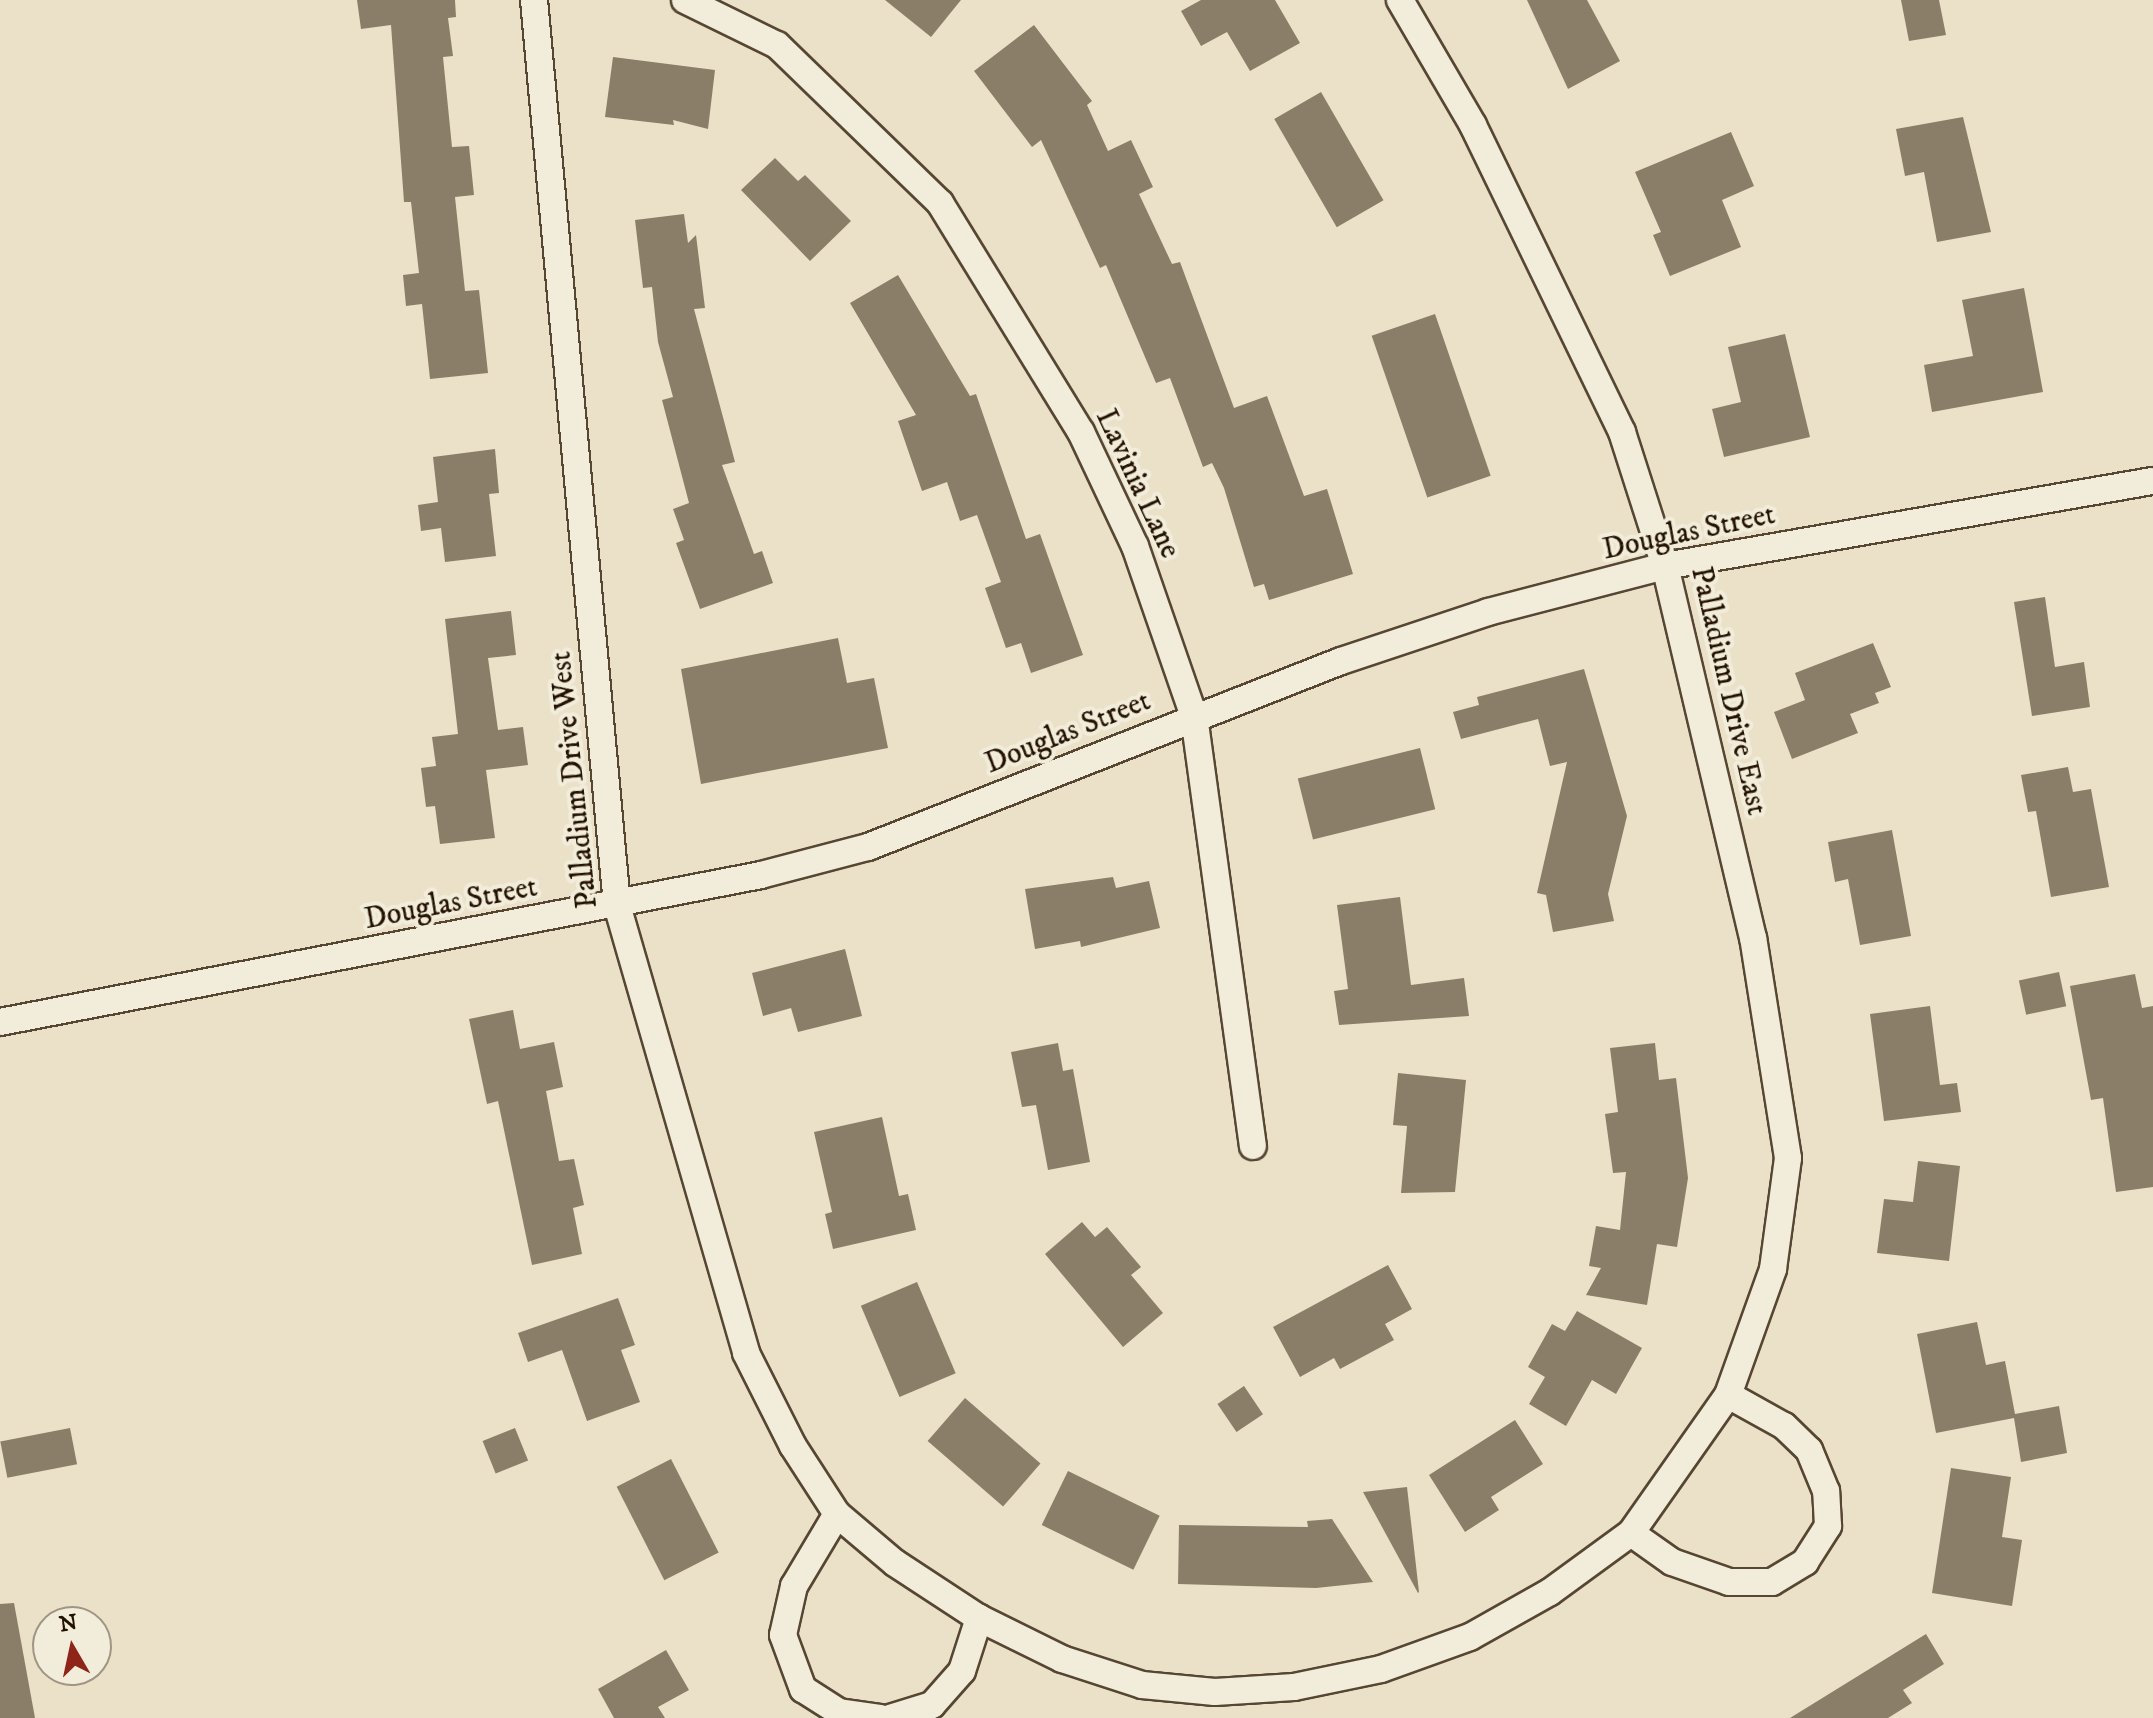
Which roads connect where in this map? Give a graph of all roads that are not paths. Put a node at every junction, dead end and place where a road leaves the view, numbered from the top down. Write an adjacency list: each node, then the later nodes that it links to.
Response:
1 (534, 0): 7 (street, Palladium Drive West)
2 (685, 0): 6 (street, Lavinia Lane)
3 (1400, 0): 5 (street, Palladium Drive East)
4 (2153, 481): 5 (street, Douglas Street)
5 (1665, 566): 6 (street, Douglas Street); 10 (street, Palladium Drive East)
6 (1194, 716): 7 (street, Douglas Street); 9 (street, Lavinia Lane)
7 (617, 905): 8 (street, Douglas Street); 11 (street, Palladium Drive West)
8 (0, 1022)
9 (1253, 1146)
10 (1728, 1395): 12 (street, Palladium Drive East); 12 (street)
11 (837, 1514): 13 (street, Palladium Drive West); 15 (street)
12 (1631, 1533): 14 (street, Palladium Drive East)
13 (979, 1618): 14 (street, Palladium Drive West); 16 (street)
14 (1294, 1687)
15 (880, 1718)
16 (890, 1718)

